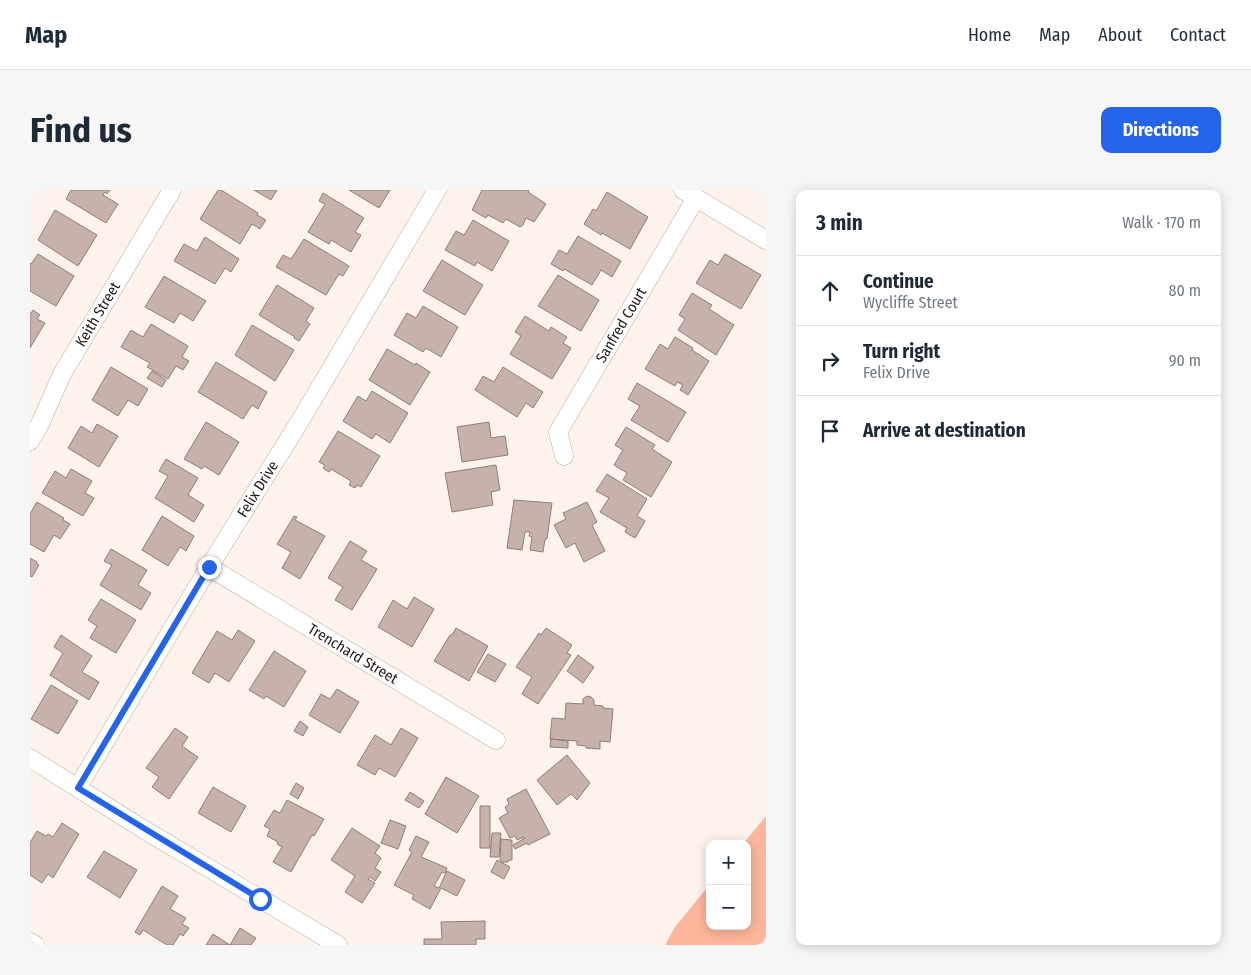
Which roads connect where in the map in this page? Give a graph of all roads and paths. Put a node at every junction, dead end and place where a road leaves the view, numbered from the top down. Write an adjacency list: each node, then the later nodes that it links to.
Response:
1 (172, 190): 5 (street, Keith Street)
2 (436, 190): 7 (street, Felix Drive)
3 (690, 194): 4 (street); 6 (street, Sanfred Court)
4 (766, 240)
5 (30, 441)
6 (564, 456)
7 (209, 567): 8 (street, Trenchard Street); 10 (street, Felix Drive)
8 (496, 740)
9 (30, 758): 10 (street)
10 (78, 788): 13 (street)
11 (30, 942): 12 (street)
12 (34, 945)
13 (338, 945)

